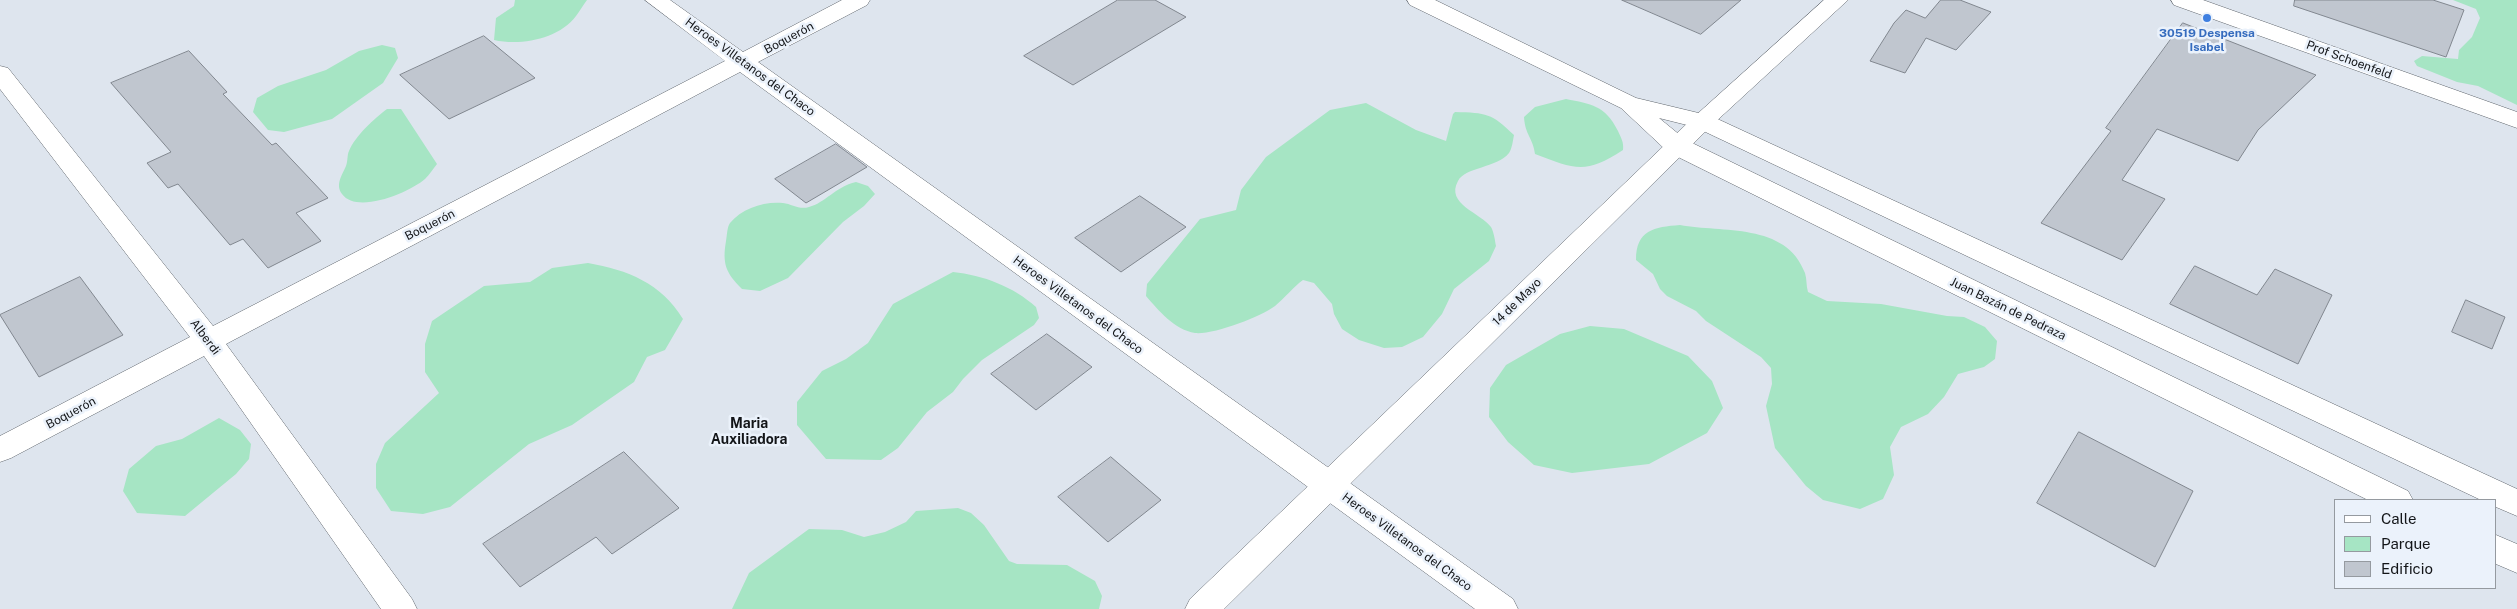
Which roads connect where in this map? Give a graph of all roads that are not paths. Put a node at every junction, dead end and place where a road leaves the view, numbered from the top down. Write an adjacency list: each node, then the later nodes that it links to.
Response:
1 (656, 0): 6 (street, Heroes Villetanos del Chaco)
2 (859, 0): 6 (street, Boquerón)
3 (1418, 0): 8 (street)
4 (1837, 0): 10 (street, 14 de Mayo)
5 (2182, 0): 9 (street, Prof Schoenfeld)
6 (744, 62): 12 (street, Boquerón); 14 (street, Heroes Villetanos del Chaco)
7 (0, 73): 12 (street, Alberdi)
8 (1628, 103): 10 (street); 11 (street, Juan Bazán de Pedraza)
9 (2517, 120)
10 (1703, 121): 11 (street, 14 de Mayo); 16 (street)
11 (1677, 146): 14 (street, 14 de Mayo); 15 (street, Juan Bazán de Pedraza)
12 (208, 340): 13 (street, Boquerón); 19 (street, Alberdi)
13 (0, 450)
14 (1328, 485): 20 (street, 14 de Mayo); 21 (street, Heroes Villetanos del Chaco)
15 (2395, 499)
16 (2517, 503)
17 (2497, 549): 18 (street)
18 (2517, 559)
19 (400, 609)
20 (1202, 609)
21 (1501, 609)

